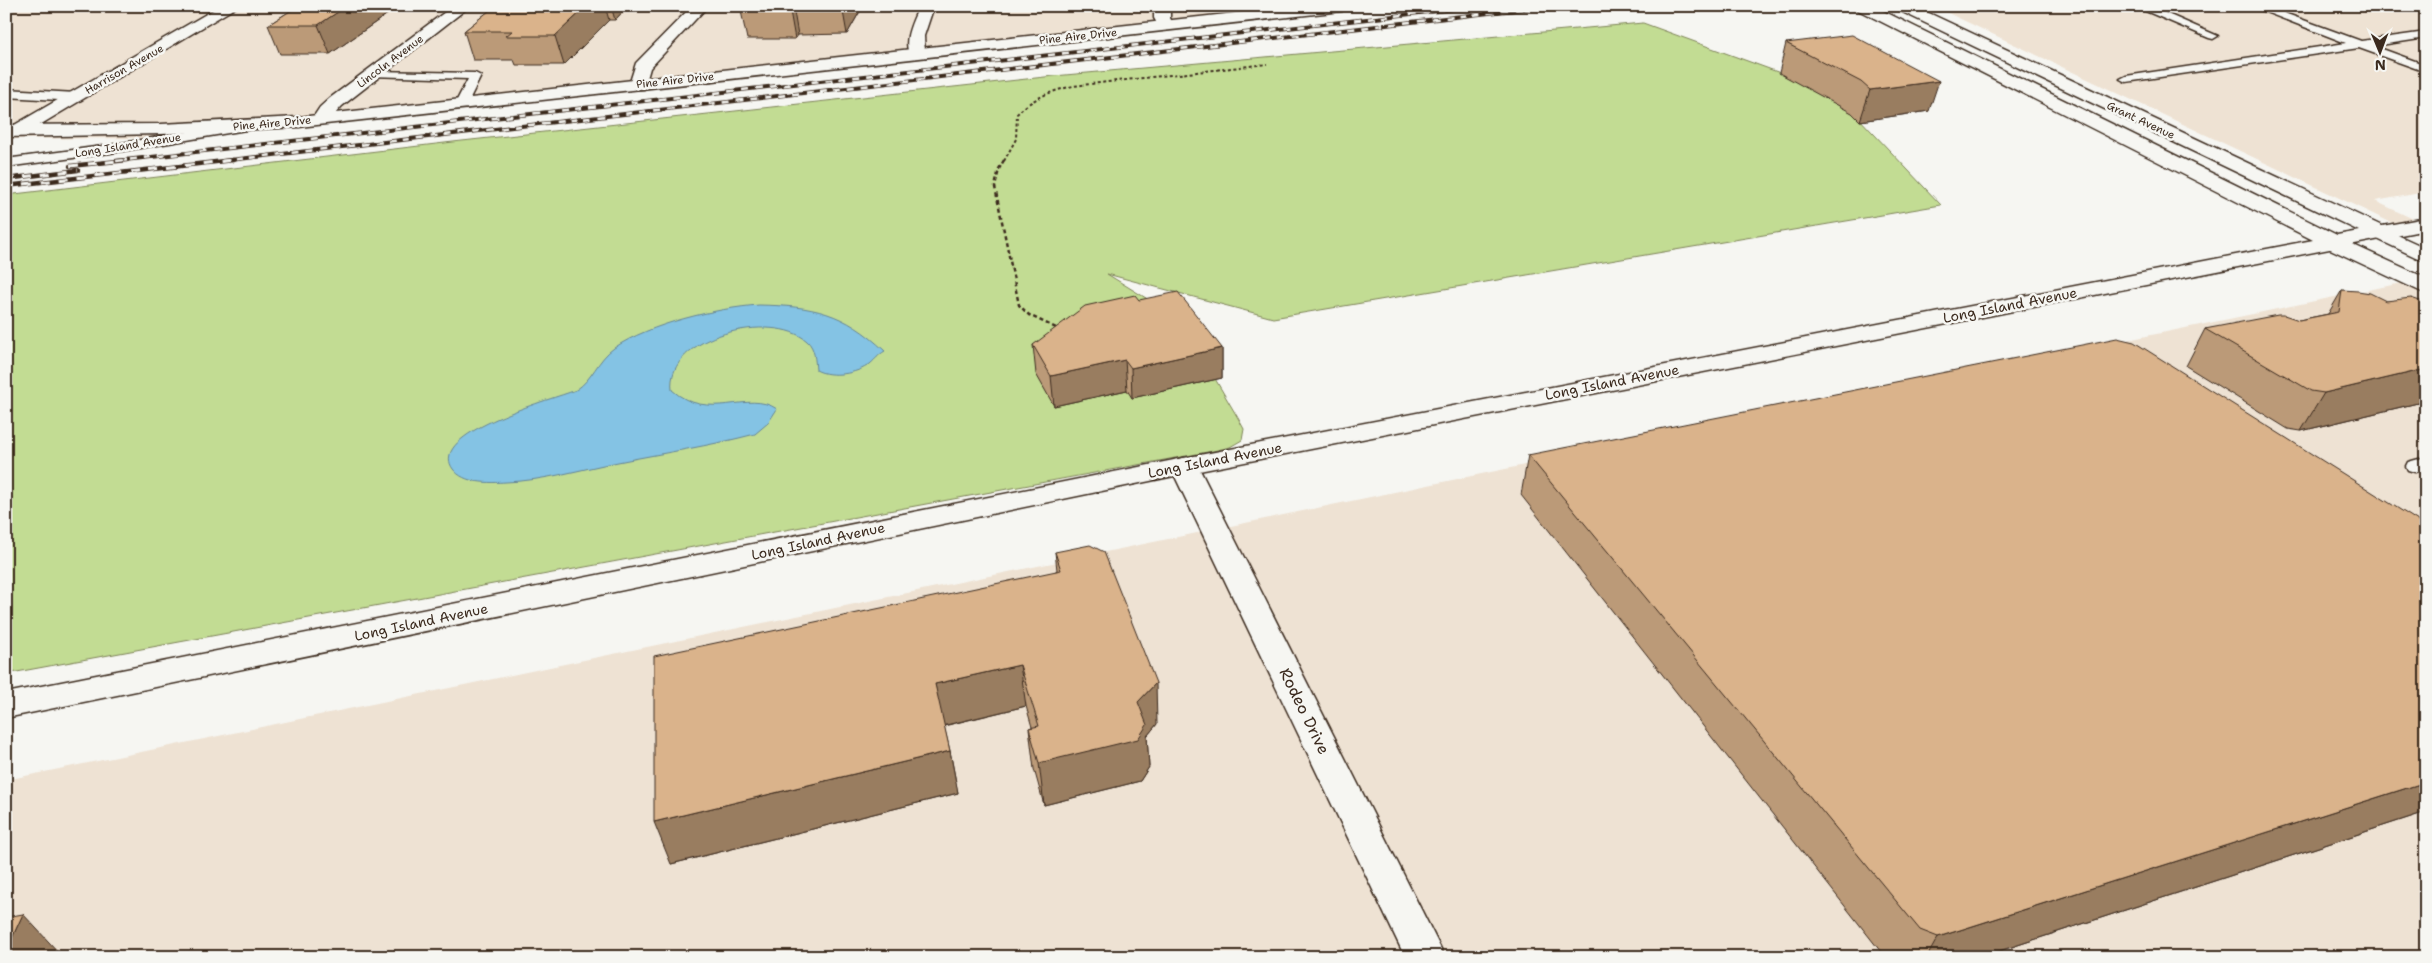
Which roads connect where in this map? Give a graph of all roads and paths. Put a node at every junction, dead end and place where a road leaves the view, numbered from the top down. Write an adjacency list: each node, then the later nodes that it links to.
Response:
1 (231, 6): 22 (street, Harrison Avenue)
2 (463, 6): 18 (street, Lincoln Avenue)
3 (701, 6): 20 (street)
4 (927, 6): 15 (street)
5 (1162, 6): 11 (street)
6 (1342, 6): 11 (street, Pine Aire Drive)
7 (1861, 6): 30 (street, Grant Avenue)
8 (1901, 6): 29 (street, Grant Avenue)
9 (2139, 6): 13 (lane)
10 (2254, 6): 14 (lane)
11 (1166, 26): 15 (street, Pine Aire Drive)
12 (2426, 35): 14 (lane)
13 (2212, 36)
14 (2361, 45): 17 (lane); 19 (lane)
15 (917, 54): 20 (street, Pine Aire Drive)
16 (1267, 64): 33 (path)
17 (2426, 69)
18 (373, 74): 23 (lane); 24 (street, Lincoln Avenue)
19 (2126, 79)
20 (638, 84): 23 (street, Pine Aire Drive)
21 (6, 93): 22 (lane)
22 (76, 97): 26 (street, Harrison Avenue)
23 (460, 104): 24 (street, Pine Aire Drive)
24 (321, 119): 25 (street, Pine Aire Drive)
25 (250, 126): 26 (street, Pine Aire Drive); 27 (lane, Long Island Avenue)
26 (12, 131)
27 (6, 163)
28 (2426, 224): 29 (street, Long Island Avenue)
29 (2380, 233): 30 (street, Long Island Avenue); 31 (street, Grant Avenue)
30 (2334, 242): 32 (street, Grant Avenue); 34 (street, Long Island Avenue)
31 (2426, 256)
32 (2426, 287)
33 (1066, 332)
34 (1184, 466): 35 (street, Long Island Avenue); 36 (street, Rodeo Drive)
35 (6, 706)
36 (1425, 957)

